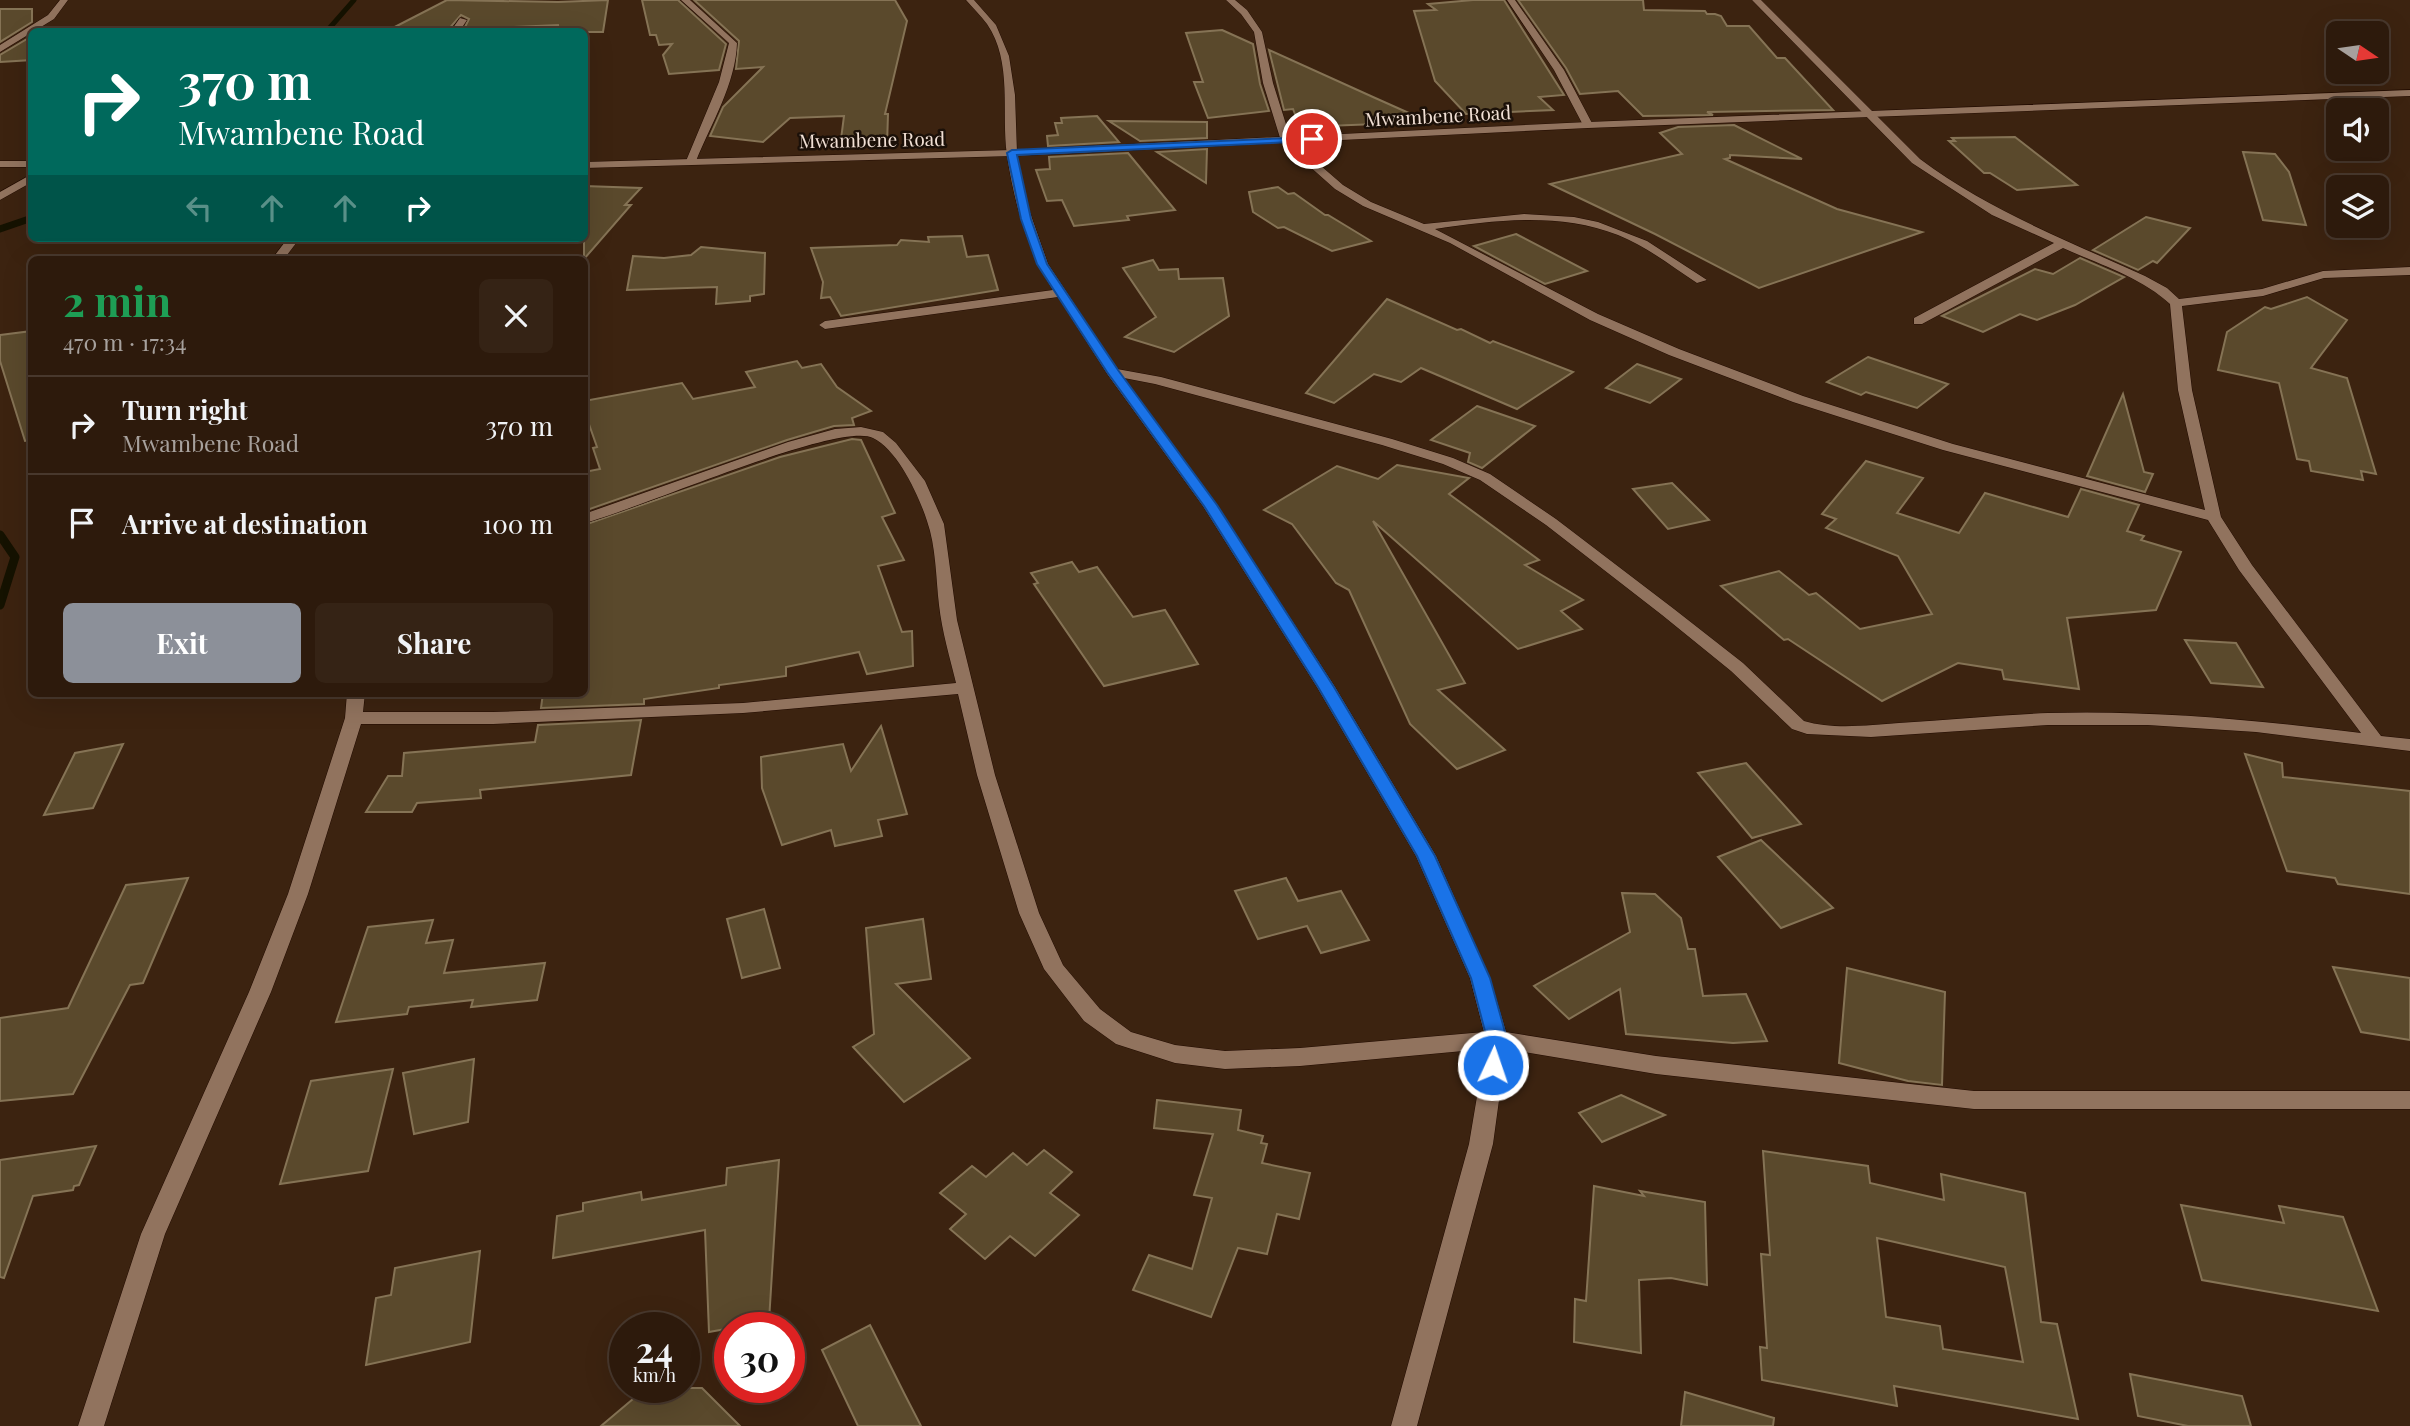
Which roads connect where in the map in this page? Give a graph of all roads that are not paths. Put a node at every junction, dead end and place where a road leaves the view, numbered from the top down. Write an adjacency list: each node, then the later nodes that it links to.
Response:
1 (64, 0): 8 (street)
2 (685, 0): 17 (street)
3 (970, 0): 16 (street)
4 (1230, 0): 15 (street)
5 (1511, 0): 14 (street)
6 (1756, 0): 13 (street)
7 (463, 20): 9 (street)
8 (34, 28)
9 (456, 28)
10 (28, 32): 11 (street)
11 (0, 50)
12 (2410, 93): 13 (street, Mwambene Road)
13 (1873, 115): 14 (street, Mwambene Road); 25 (street)
14 (1588, 125): 15 (street, Mwambene Road)
15 (1286, 141): 16 (street, Mwambene Road); 23 (street)
16 (1012, 153): 17 (street, Mwambene Road); 29 (street)
17 (691, 161): 20 (street, Mwambene Road)
18 (0, 164): 19 (street)
19 (28, 164)
20 (588, 165)
21 (28, 180): 22 (street)
22 (0, 197)
23 (1421, 227): 28 (street); 34 (street)
24 (291, 242): 26 (street)
25 (2063, 243): 30 (street); 31 (street)
26 (280, 256)
27 (2410, 271): 30 (street)
28 (1701, 279)
29 (1060, 293): 32 (street); 33 (street)
30 (2176, 303): 34 (street)
31 (1919, 321)
32 (825, 325)
33 (1113, 372): 39 (street); 41 (street)
34 (2214, 517): 39 (street)
35 (588, 518): 36 (street)
36 (964, 688): 38 (street); 41 (street)
37 (356, 697): 38 (street)
38 (354, 718): 43 (street)
39 (2375, 740): 40 (street)
40 (2410, 745)
41 (1497, 1039): 42 (street); 44 (street)
42 (2410, 1100)
43 (91, 1426)
44 (1404, 1426)

